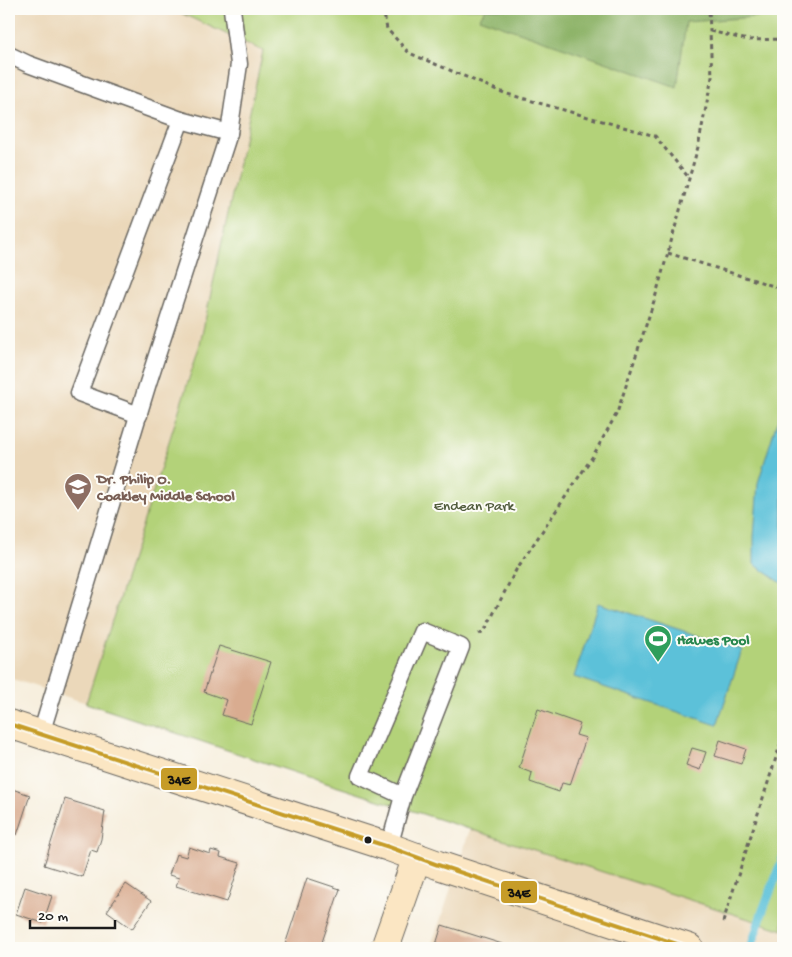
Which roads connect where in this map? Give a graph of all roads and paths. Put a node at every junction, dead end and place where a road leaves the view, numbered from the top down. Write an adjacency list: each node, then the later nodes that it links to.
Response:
1 (232, 9): 8 (lane)
2 (383, 9): 9 (path)
3 (709, 9): 4 (path)
4 (710, 31): 5 (path); 9 (path)
5 (783, 39)
6 (9, 55): 7 (lane)
7 (181, 120): 8 (lane); 12 (lane)
8 (229, 133): 12 (lane)
9 (690, 178): 10 (path)
10 (668, 253): 11 (path); 13 (path)
11 (783, 289)
12 (139, 415): 15 (lane)
13 (461, 647): 17 (lane); 17 (lane)
14 (9, 724): 15 (main road)
15 (41, 734): 18 (main road)
16 (783, 736): 20 (path)
17 (403, 796): 18 (lane)
18 (388, 847): 19 (main road)
19 (418, 857): 21 (main road); 22 (main road)
20 (723, 922)
21 (385, 948)
22 (688, 948)

